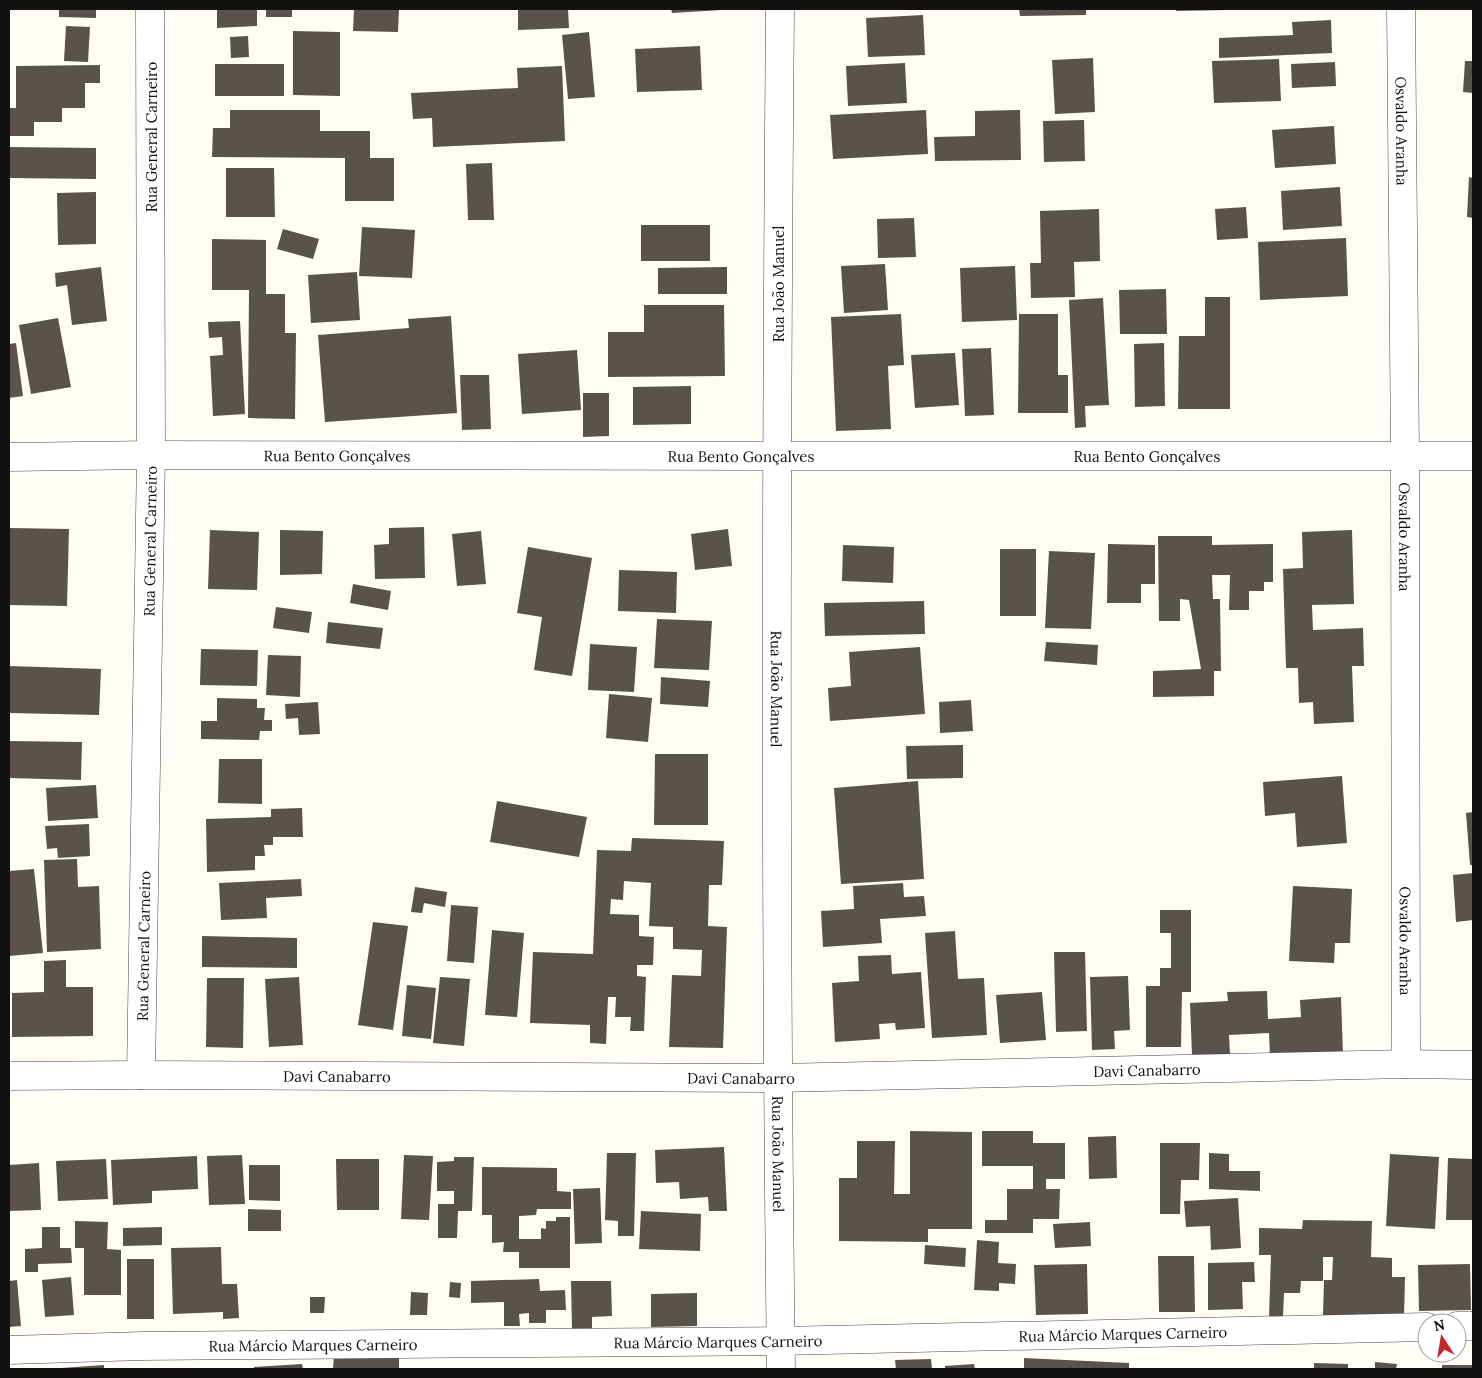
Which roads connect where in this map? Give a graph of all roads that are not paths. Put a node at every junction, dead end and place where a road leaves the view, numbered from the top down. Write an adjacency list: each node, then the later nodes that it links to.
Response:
1 (150, 9): 4 (street, Rua General Carneiro)
2 (780, 9): 6 (street, Rua João Manuel)
3 (1401, 9): 5 (street, Osvaldo Aranha)
4 (152, 455): 6 (street, Rua Bento Gonçalves); 8 (street, Rua Bento Gonçalves); 11 (street, Rua General Carneiro)
5 (1405, 455): 6 (street, Rua Bento Gonçalves); 7 (street, Rua Bento Gonçalves); 9 (street, Osvaldo Aranha)
6 (776, 456): 13 (street, Rua João Manuel)
7 (1473, 456)
8 (9, 457)
9 (1406, 1064): 10 (street, Davi Canabarro); 13 (street, Davi Canabarro)
10 (1473, 1065)
11 (141, 1075): 12 (street, Davi Canabarro); 13 (street, Davi Canabarro)
12 (9, 1076)
13 (777, 1078): 15 (street, Rua João Manuel)
14 (1417, 1327): 15 (street, Rua Márcio Marques Carneiro)
15 (780, 1341): 16 (street, Rua Márcio Marques Carneiro); 17 (street, Rua João Manuel)
16 (9, 1350)
17 (781, 1369)

